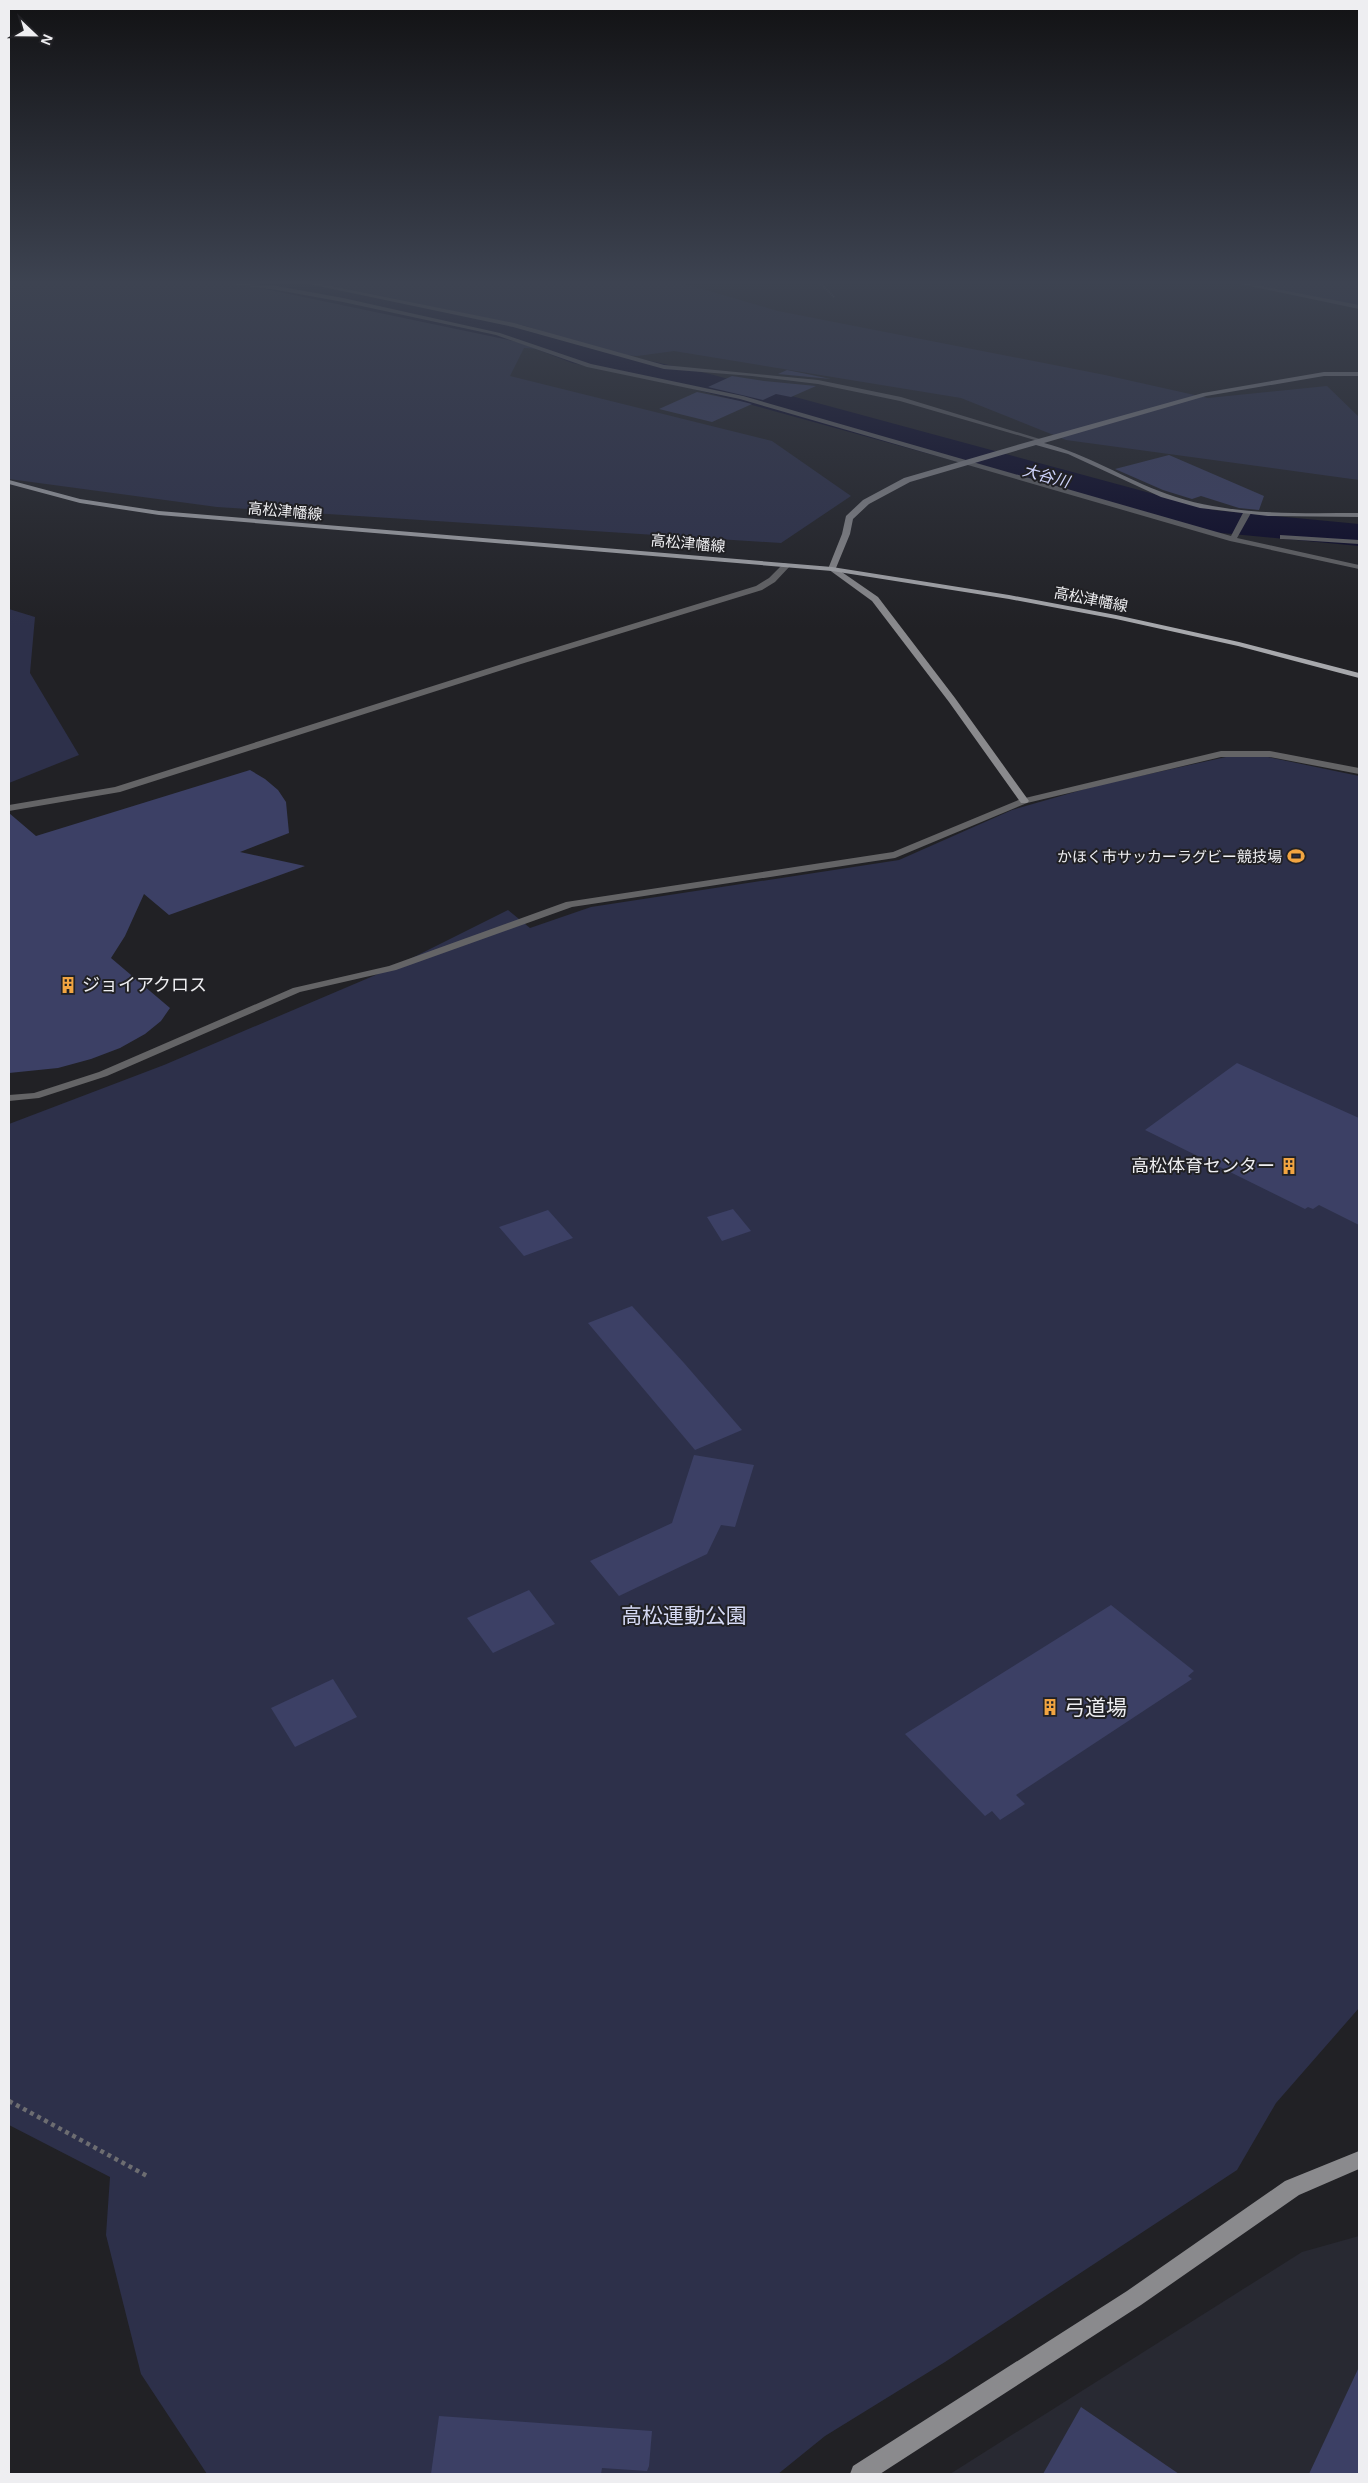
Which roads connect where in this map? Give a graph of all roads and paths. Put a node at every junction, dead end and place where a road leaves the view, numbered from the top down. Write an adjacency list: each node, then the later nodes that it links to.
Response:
1 (740, 397): 5 (street)
2 (895, 397): 4 (street)
3 (1195, 397): 4 (street)
4 (1037, 441): 5 (street); 8 (street)
5 (967, 462): 9 (street); 14 (street)
6 (9, 482): 12 (main road, 高松津幡線)
7 (1359, 515): 8 (street)
8 (1245, 516): 9 (street)
9 (1234, 537): 13 (street)
10 (1283, 537): 11 (street)
11 (1359, 542)
12 (787, 565): 14 (main road, 高松津幡線); 18 (street)
13 (1359, 566)
14 (832, 569): 15 (main road, 高松津幡線); 17 (street)
15 (1359, 676)
16 (1359, 771): 17 (street)
17 (1024, 801): 19 (street)
18 (9, 808)
19 (9, 1098)
20 (9, 2102): 22 (path)
21 (1359, 2160): 23 (street)
22 (149, 2177)
23 (861, 2474)

